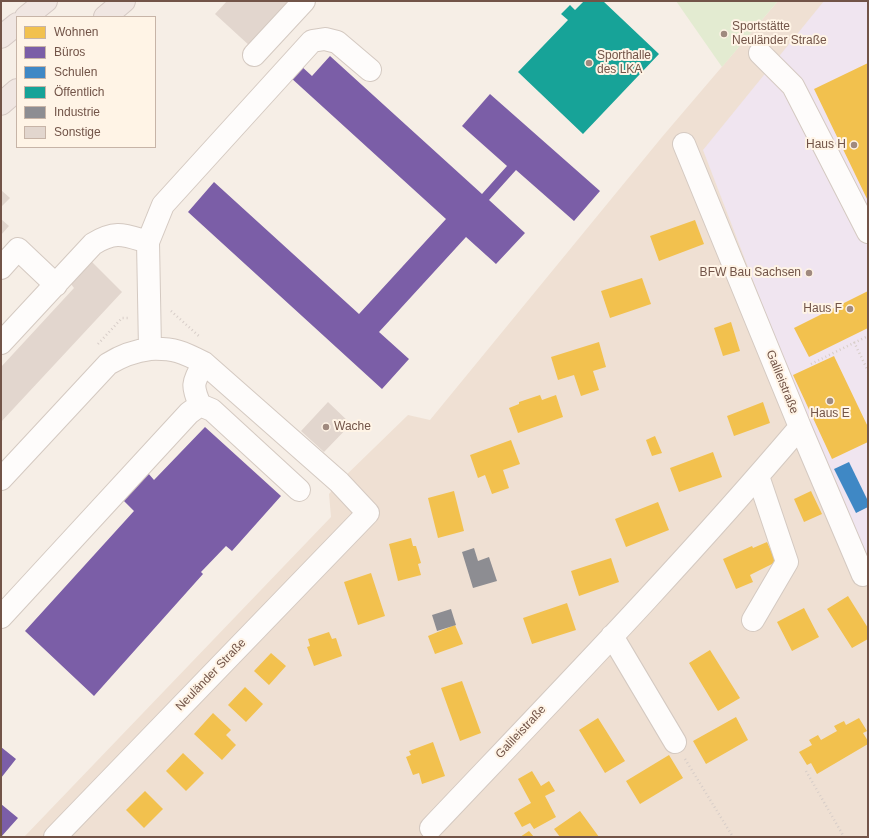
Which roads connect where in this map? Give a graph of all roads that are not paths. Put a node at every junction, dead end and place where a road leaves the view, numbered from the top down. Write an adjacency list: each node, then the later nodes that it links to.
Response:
1 (46, 1): 4 (highway)
2 (124, 1): 5 (highway)
3 (304, 1): 7 (street)
4 (27, 16)
5 (106, 16)
6 (16, 25): 8 (highway)
7 (277, 30): 9 (street); 11 (street)
8 (1, 37)
9 (302, 53): 12 (street); 17 (street)
10 (760, 53): 16 (street)
11 (254, 55)
12 (370, 70)
13 (16, 91): 14 (highway)
14 (1, 104)
15 (684, 144): 24 (street, Galileistraße)
16 (868, 232)
17 (148, 242): 19 (street); 21 (street)
18 (1, 268): 19 (street)
19 (56, 285): 20 (street)
20 (1, 343)
21 (150, 349): 22 (street); 26 (street)
22 (204, 364): 23 (street); 34 (street, Neuländer Straße)
23 (200, 405): 27 (street); 29 (street)
24 (800, 426): 25 (street, Galileistraße); 28 (street)
25 (758, 476): 30 (street); 31 (street, Galileistraße)
26 (1, 479)
27 (299, 490)
28 (863, 575)
29 (1, 617)
30 (753, 620)
31 (612, 636): 32 (street); 33 (street, Galileistraße)
32 (675, 742)
33 (431, 828)
34 (54, 837)

